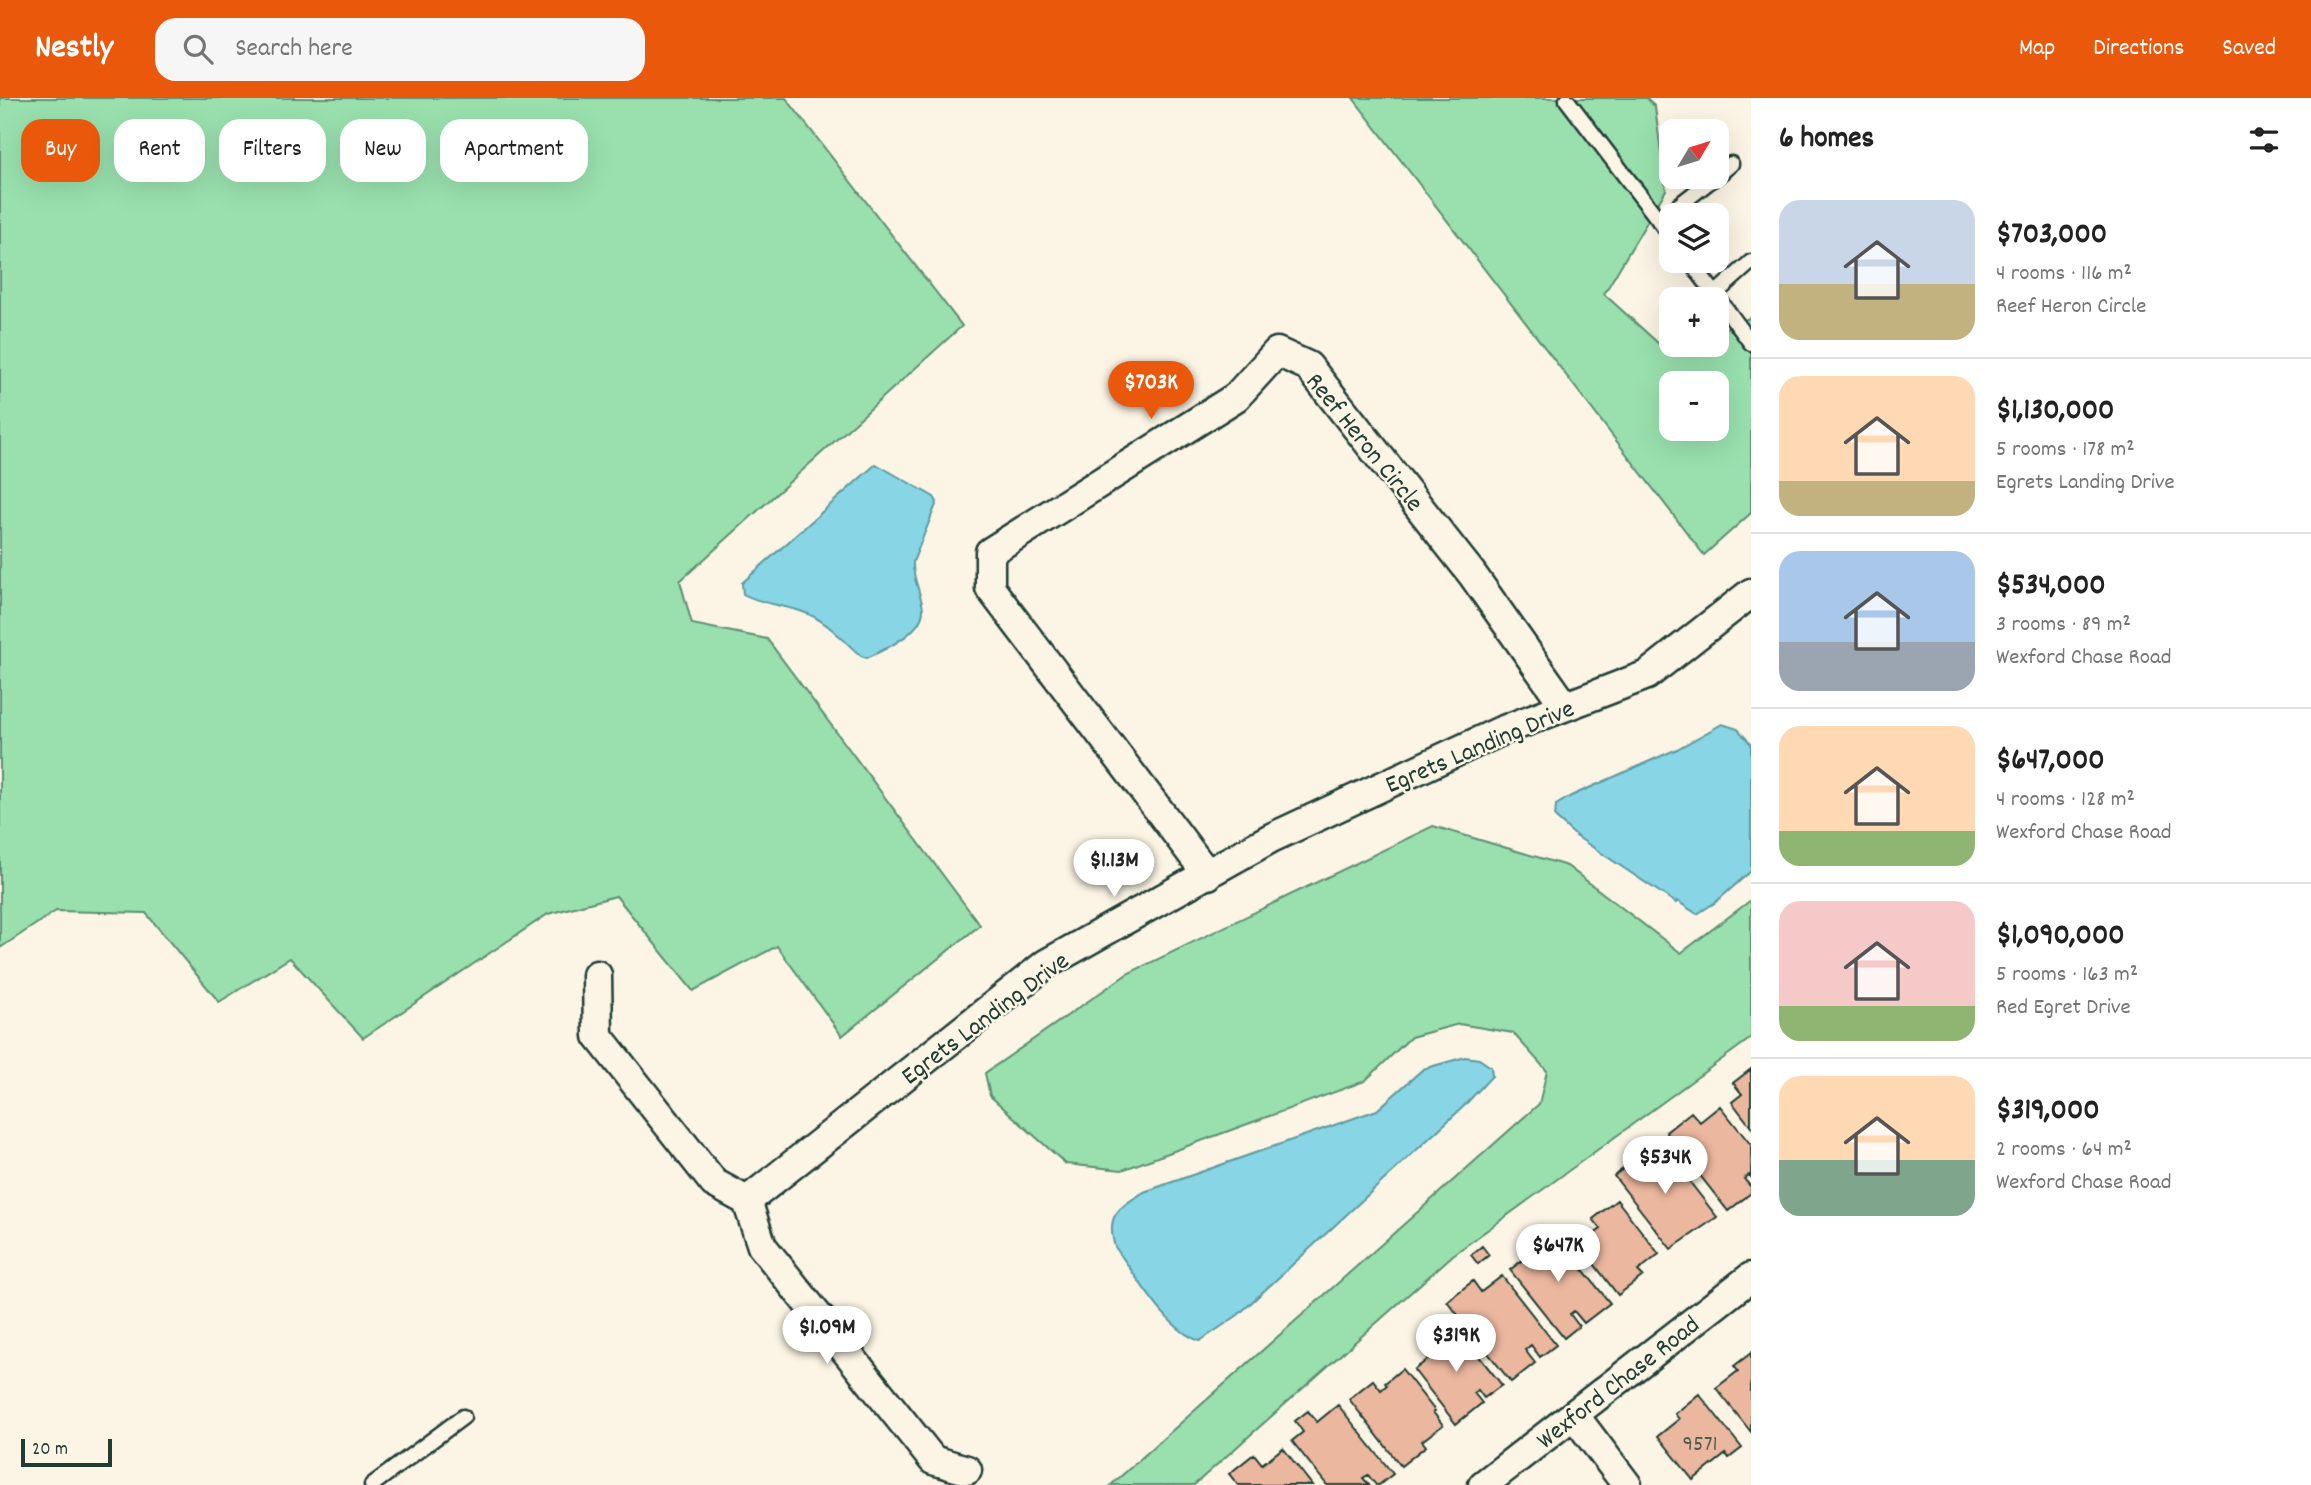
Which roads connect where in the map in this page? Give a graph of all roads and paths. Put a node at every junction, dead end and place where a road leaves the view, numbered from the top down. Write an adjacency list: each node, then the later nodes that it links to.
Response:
1 (1567, 100): 4 (lane)
2 (1700, 189): 3 (lane)
3 (1682, 203)
4 (1659, 221)
5 (1751, 262): 8 (lane)
6 (1699, 273): 7 (lane)
7 (1710, 287)
8 (1723, 287)
9 (1729, 313): 10 (lane)
10 (1751, 343)
11 (1751, 593): 12 (street, Egrets Landing Drive)
12 (1565, 706): 13 (street, Egrets Landing Drive); 13 (street, Reef Heron Circle)
13 (1208, 875): 15 (street, Egrets Landing Drive)
14 (597, 975): 15 (street)
15 (747, 1201): 19 (street)
16 (1751, 1277): 17 (street, Wexford Chase Road)
17 (1574, 1415): 21 (street, Wexford Chase Road); 22 (street)
18 (463, 1417): 20 (lane)
19 (967, 1470)
20 (372, 1485)
21 (1483, 1485)
22 (1627, 1485)

